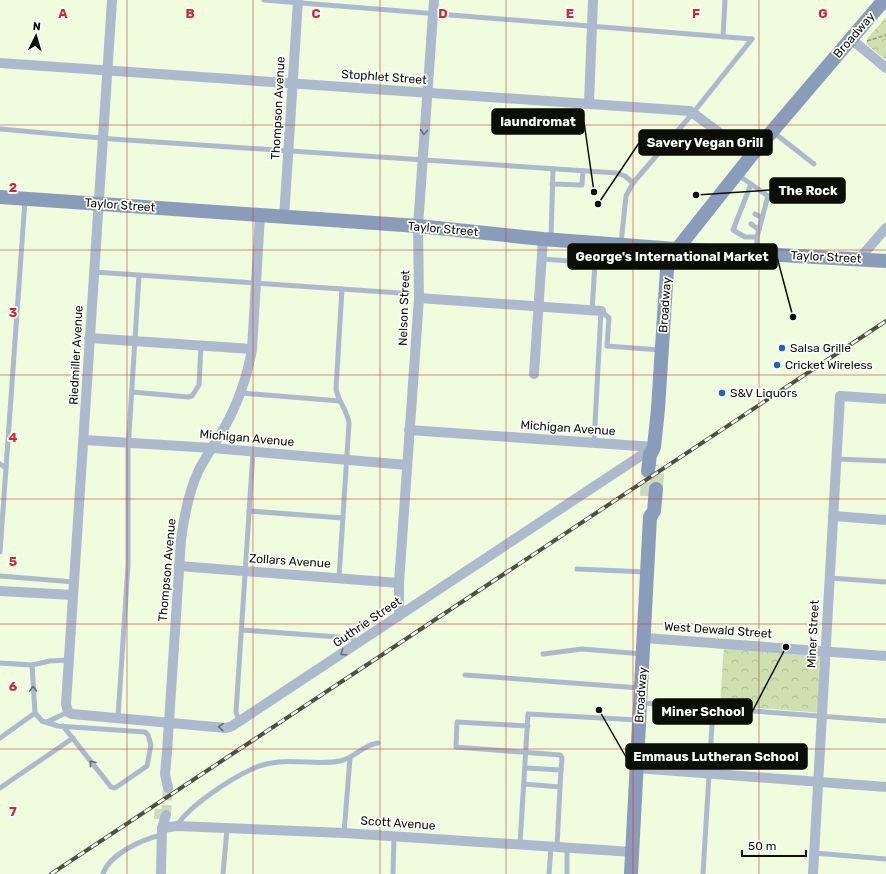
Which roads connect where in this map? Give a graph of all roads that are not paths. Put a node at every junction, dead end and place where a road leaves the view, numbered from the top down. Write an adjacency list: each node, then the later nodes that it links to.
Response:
1 (112, 0): 14 (street, Riedmiller Avenue)
2 (264, 0): 7 (lane)
3 (434, 0): 8 (street, Nelson Street)
4 (593, 0): 9 (street)
5 (725, 0): 10 (lane)
6 (884, 0): 11 (main road, Broadway)
7 (298, 1): 8 (lane); 15 (street, Thompson Avenue)
8 (433, 14): 9 (lane); 16 (street, Nelson Street)
9 (592, 25): 10 (lane); 17 (street)
10 (723, 37): 18 (lane)
11 (851, 39): 13 (street); 20 (main road, Broadway)
12 (0, 63): 14 (street, Stophlet Street)
13 (886, 68)
14 (107, 71): 15 (street, Stophlet Street); 21 (street, Riedmiller Avenue)
15 (293, 84): 16 (street, Stophlet Street); 22 (street, Thompson Avenue)
16 (426, 93): 17 (street, Stophlet Street); 24 (street, Nelson Street, one-way to 24)
17 (589, 103): 18 (street, Stophlet Street)
18 (693, 113): 23 (street, Stophlet Street); 29 (lane)
19 (0, 129): 21 (lane)
20 (772, 131): 23 (main road, Broadway); 25 (lane)
21 (103, 138): 22 (lane); 34 (street, Riedmiller Avenue)
22 (289, 150): 24 (lane); 39 (street, Thompson Avenue)
23 (751, 156): 28 (main road, Broadway)
24 (422, 159): 26 (lane); 42 (street, Nelson Street)
25 (814, 164)
26 (553, 169): 27 (lane); 30 (lane)
27 (583, 171): 29 (lane); 30 (lane)
28 (737, 175): 31 (lane); 49 (main road, Broadway)
29 (633, 183): 48 (lane)
30 (552, 184): 46 (lane)
31 (751, 184): 36 (lane); 45 (lane)
32 (0, 197): 33 (main road, Taylor Street)
33 (25, 199): 34 (main road, Taylor Street); 85 (lane)
34 (98, 204): 38 (main road, Taylor Street); 55 (street, Riedmiller Avenue)
35 (760, 205): 36 (lane)
36 (765, 208): 40 (lane)
37 (755, 214): 40 (lane)
38 (260, 216): 39 (main road, Taylor Street); 57 (street, Thompson Avenue)
39 (284, 218): 42 (main road, Taylor Street)
40 (762, 218): 44 (lane)
41 (751, 224): 44 (lane)
42 (418, 226): 46 (main road, Taylor Street); 60 (street, Nelson Street)
43 (886, 228): 52 (street)
44 (759, 230): 45 (lane)
45 (757, 238): 50 (lane)
46 (547, 239): 47 (main road, Taylor Street); 51 (street)
47 (594, 243): 48 (main road, Taylor Street); 54 (lane)
48 (621, 245): 49 (main road, Taylor Street)
49 (676, 249): 50 (main road, Taylor Street); 67 (main road, Broadway)
50 (757, 253): 52 (main road, Taylor Street)
51 (543, 259): 54 (lane); 61 (street)
52 (859, 259): 53 (main road, Taylor Street)
53 (886, 261)
54 (595, 263): 62 (lane)
55 (94, 272): 56 (lane); 63 (street, Riedmiller Avenue)
56 (139, 275): 57 (lane); 64 (lane)
57 (256, 283): 58 (lane); 66 (street, Thompson Avenue)
58 (342, 289): 59 (lane); 72 (lane)
59 (400, 293)
60 (419, 298): 61 (street); 73 (street, Nelson Street)
61 (539, 306): 62 (street); 68 (street)
62 (596, 311): 67 (lane); 76 (lane)
63 (90, 338): 64 (street); 74 (street, Riedmiller Avenue)
64 (134, 341): 65 (street); 69 (lane)
65 (201, 345): 66 (street); 69 (lane)
66 (252, 349): 70 (street, Thompson Avenue)
67 (662, 350): 77 (main road, Broadway)
68 (534, 374)
69 (132, 392): 75 (lane)
70 (241, 393): 72 (lane); 78 (street, Thompson Avenue)
71 (886, 399): 80 (street, Miner Street)
72 (340, 400): 81 (lane)
73 (409, 430): 76 (street, Michigan Avenue); 84 (street, Nelson Street)
74 (84, 440): 75 (street, Michigan Avenue); 102 (street, Riedmiller Avenue)
75 (128, 442): 78 (street, Michigan Avenue); 125 (lane)
76 (594, 443): 77 (street, Michigan Avenue)
77 (654, 447): 86 (main road, Broadway); 107 (street, Guthrie Street)
78 (212, 448): 79 (street, Michigan Avenue); 95 (street, Thompson Avenue)
79 (253, 452): 81 (street, Michigan Avenue); 89 (lane)
80 (837, 459): 82 (lane); 91 (street, Miner Street)
81 (346, 460): 84 (street, Michigan Avenue); 92 (lane)
82 (886, 461)
83 (0, 464): 85 (lane)
84 (407, 465): 104 (street, Nelson Street)
85 (6, 468): 88 (lane)
86 (653, 468)
87 (651, 492): 98 (main road, Broadway)
88 (2, 500): 90 (lane)
89 (249, 511): 92 (lane); 97 (lane)
90 (1, 514): 94 (lane)
91 (833, 516): 93 (street); 101 (street, Miner Street)
92 (343, 518): 100 (lane)
93 (886, 520)
94 (0, 552)
95 (179, 566): 97 (street, Zollars Avenue); 130 (street, Thompson Avenue)
96 (577, 569): 98 (lane)
97 (246, 571): 100 (street, Zollars Avenue); 108 (lane)
98 (648, 573): 109 (main road, Broadway)
99 (0, 576): 102 (lane)
100 (338, 578): 104 (street, Zollars Avenue)
101 (830, 578): 103 (lane); 111 (street, Miner Street)
102 (74, 582): 106 (street, Riedmiller Avenue)
103 (886, 582)
104 (399, 583): 107 (street, Nelson Street)
105 (0, 591): 106 (street)
106 (73, 595): 115 (street, Riedmiller Avenue)
107 (399, 616): 110 (street, Guthrie Street)
108 (242, 630): 110 (lane); 131 (lane)
109 (645, 638): 111 (street, West Dewald Street); 113 (main road, Broadway)
110 (359, 643): 131 (street, Guthrie Street, one-way to 131)
111 (825, 652): 114 (street, West Dewald Street); 124 (street, Miner Street)
112 (543, 654): 113 (lane)
113 (644, 654): 119 (main road, Broadway)
114 (886, 656)
115 (69, 660): 117 (lane); 122 (street, Riedmiller Avenue)
116 (0, 663): 117 (lane)
117 (32, 665): 123 (lane, one-way to 117)
118 (465, 675): 119 (lane)
119 (641, 688): 120 (main road, Broadway)
120 (640, 703): 121 (lane); 127 (main road, Broadway)
121 (713, 708): 124 (lane); 144 (lane)
122 (68, 712): 125 (street, Guthrie Street); 129 (lane)
123 (35, 713): 129 (lane); 136 (lane)
124 (822, 716): 128 (lane); 145 (street, Miner Street)
125 (121, 717): 126 (street, Guthrie Street); 134 (lane)
126 (148, 720): 130 (street, Guthrie Street); 135 (lane)
127 (639, 720): 133 (lane); 142 (main road, Broadway)
128 (886, 721)
129 (47, 722): 132 (lane)
130 (169, 722): 131 (street, Guthrie Street, one-way to 130); 150 (street, Thompson Avenue)
131 (240, 722)
132 (63, 726): 134 (lane); 137 (lane)
133 (528, 726): 139 (lane); 139 (lane)
134 (122, 730): 135 (lane)
135 (145, 732): 137 (lane, one-way to 137)
136 (0, 738)
137 (73, 738): 149 (lane)
138 (378, 743): 140 (lane)
139 (526, 752): 141 (lane); 143 (lane)
140 (350, 758): 152 (lane); 154 (lane)
141 (525, 768): 143 (lane); 146 (lane)
142 (636, 768): 144 (street); 158 (main road, Broadway)
143 (561, 770): 147 (lane)
144 (708, 773): 145 (street); 168 (lane)
145 (818, 781): 148 (street); 159 (street, Miner Street)
146 (524, 784): 147 (lane); 156 (lane)
147 (560, 786): 157 (lane)
148 (886, 787)
149 (0, 788)
150 (164, 790)
151 (162, 824): 152 (street, Scott Avenue); 161 (lane); 162 (street)
152 (177, 826): 153 (street, Scott Avenue)
153 (227, 829): 154 (street, Scott Avenue); 163 (lane)
154 (344, 833): 155 (street, Scott Avenue)
155 (394, 836): 156 (street, Scott Avenue); 164 (lane)
156 (520, 844): 157 (street, Scott Avenue)
157 (558, 847): 158 (street, Scott Avenue); 165 (lane); 166 (lane)
158 (633, 852): 167 (main road, Broadway)
159 (814, 853): 160 (lane); 169 (street, Miner Street)
160 (886, 859)
161 (103, 874)
162 (160, 874)
163 (223, 874)
164 (393, 874)
165 (549, 874)
166 (567, 874)
167 (631, 874)
168 (703, 874)
169 (813, 874)

